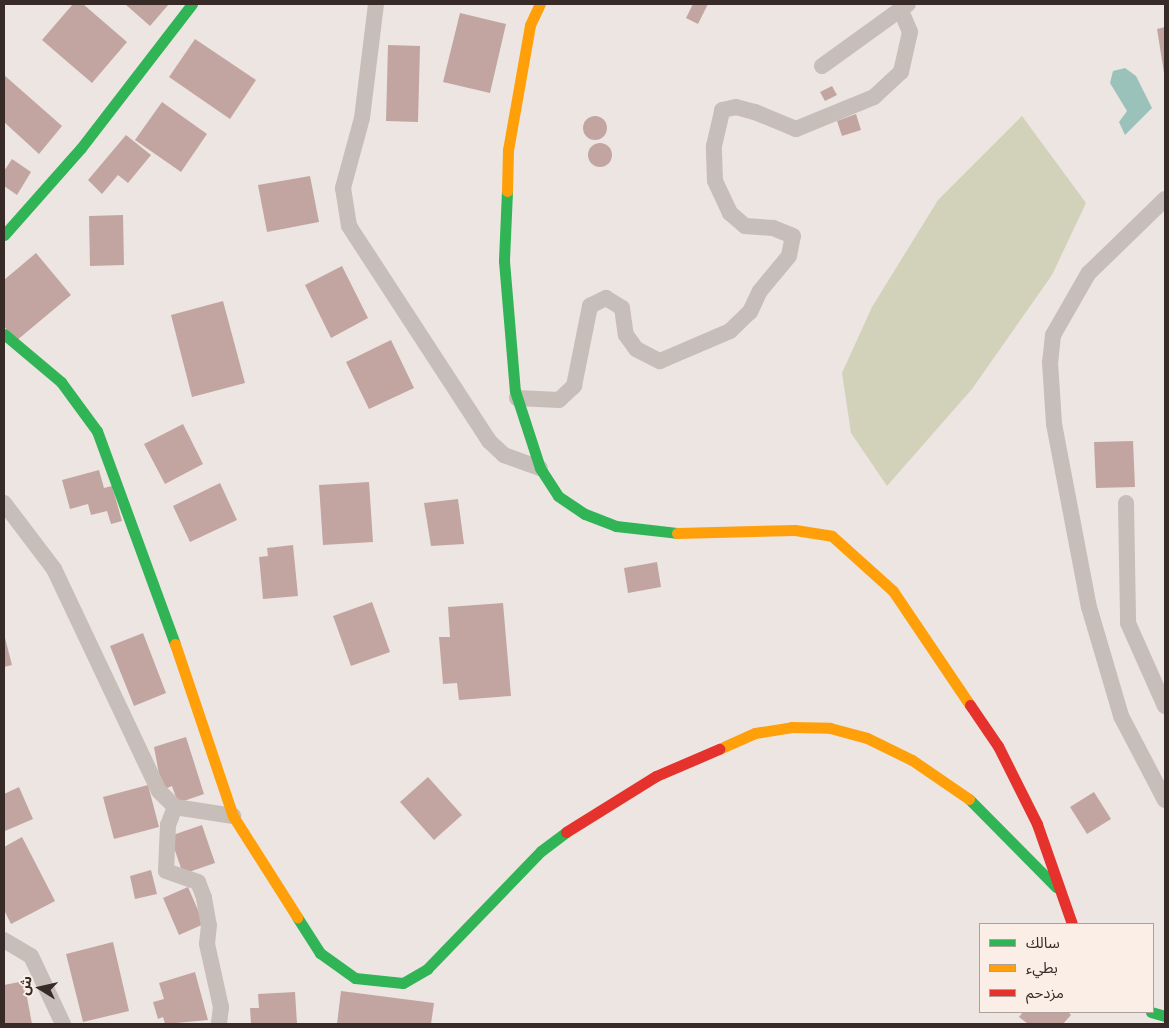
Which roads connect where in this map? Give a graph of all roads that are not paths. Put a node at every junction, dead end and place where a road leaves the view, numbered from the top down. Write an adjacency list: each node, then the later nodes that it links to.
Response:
1 (192, 4): 7 (street)
2 (376, 4): 10 (street)
3 (540, 4): 9 (street)
4 (904, 7): 5 (street); 9 (street)
5 (822, 66)
6 (1165, 199): 14 (street)
7 (4, 235)
8 (4, 334): 16 (street)
9 (517, 398): 10 (street)
10 (540, 468): 17 (street)
11 (4, 503): 15 (street)
12 (1126, 503): 13 (street)
13 (1165, 706)
14 (1165, 800)
15 (175, 806): 16 (street); 21 (street)
16 (233, 816): 17 (street)
17 (1056, 888): 18 (street)
18 (1072, 923)
19 (4, 940): 20 (street)
20 (63, 1024)
21 (219, 1024)

